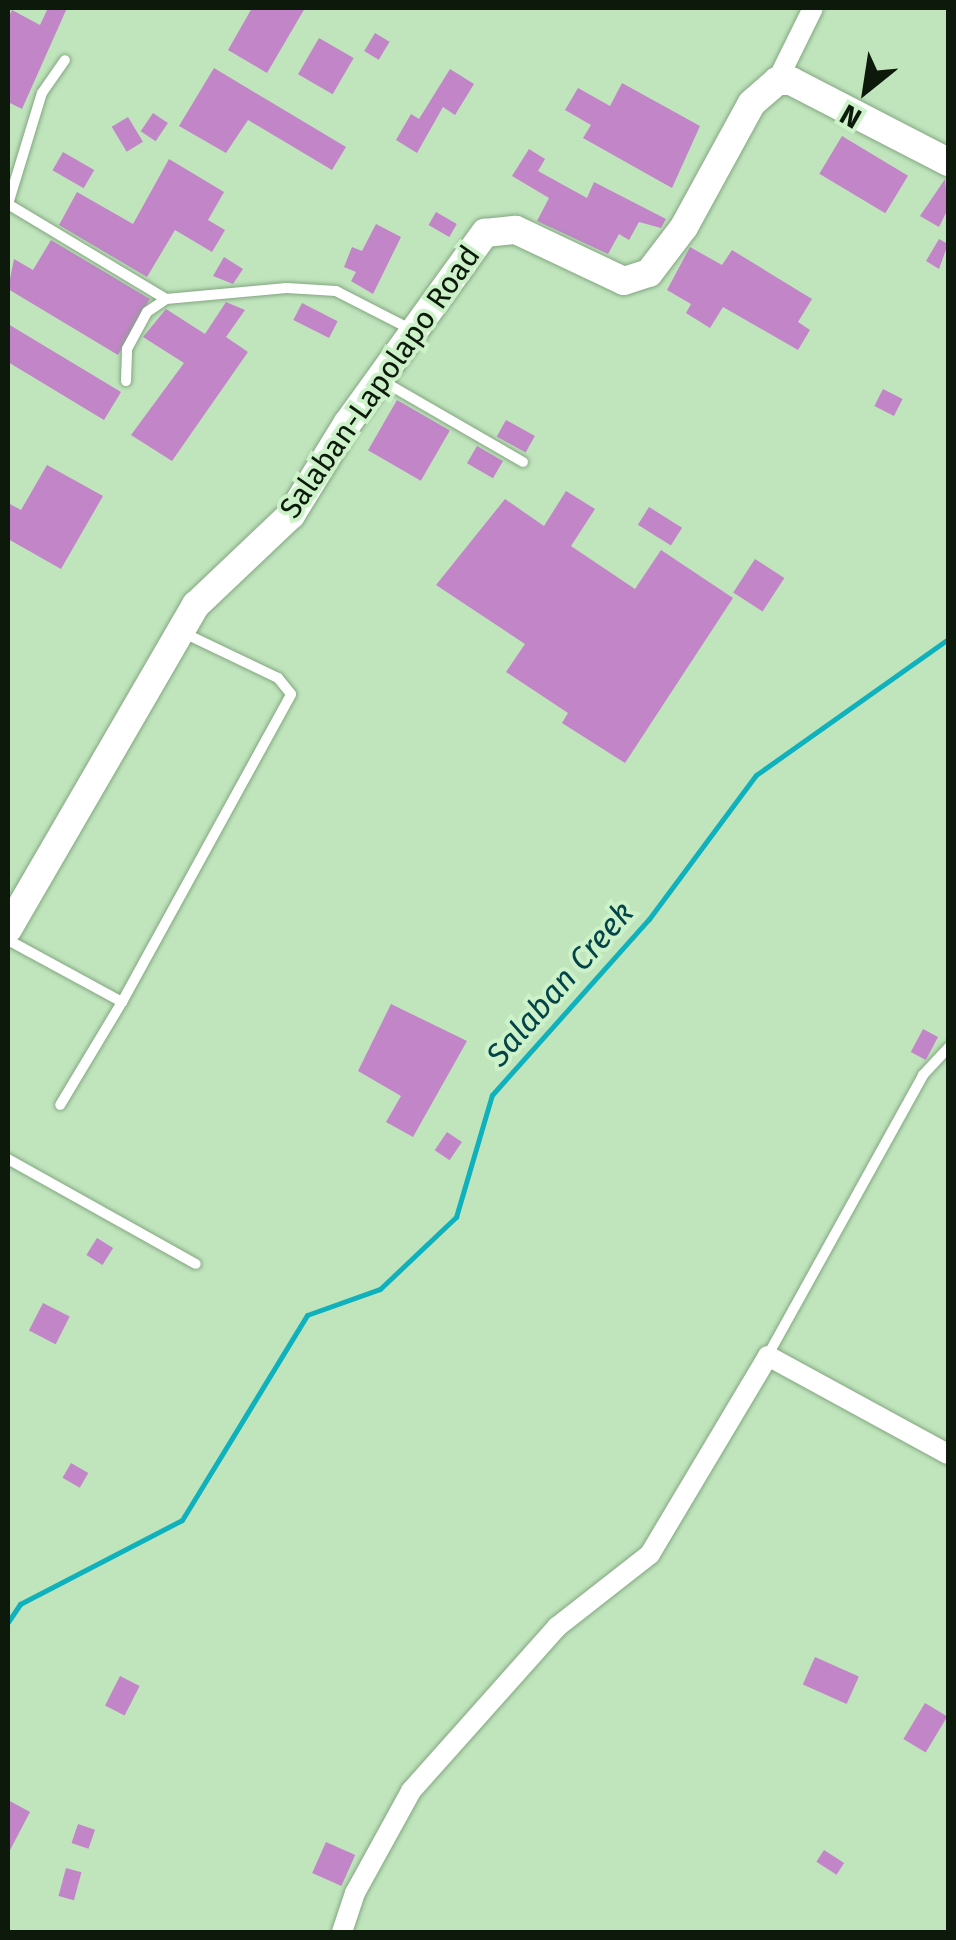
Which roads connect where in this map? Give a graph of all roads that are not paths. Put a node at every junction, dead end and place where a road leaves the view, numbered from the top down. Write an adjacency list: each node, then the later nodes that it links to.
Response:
1 (814, 8): 3 (street)
2 (65, 60): 5 (lane)
3 (777, 81): 4 (street); 7 (street, Salaban-Lapolapo Road)
4 (948, 162)
5 (8, 204): 6 (lane)
6 (166, 298): 7 (lane); 9 (lane)
7 (415, 331): 8 (street, Salaban-Lapolapo Road)
8 (380, 380): 10 (lane); 11 (street, Salaban-Lapolapo Road)
9 (126, 381)
10 (524, 462)
11 (182, 632): 12 (street, Salaban-Lapolapo Road); 14 (lane)
12 (8, 929)
13 (8, 940): 14 (lane)
14 (122, 1002): 16 (lane)
15 (948, 1048): 19 (lane)
16 (60, 1104)
17 (8, 1159): 18 (lane)
18 (196, 1264)
19 (768, 1356): 20 (street); 21 (street)
20 (948, 1454)
21 (342, 1932)

